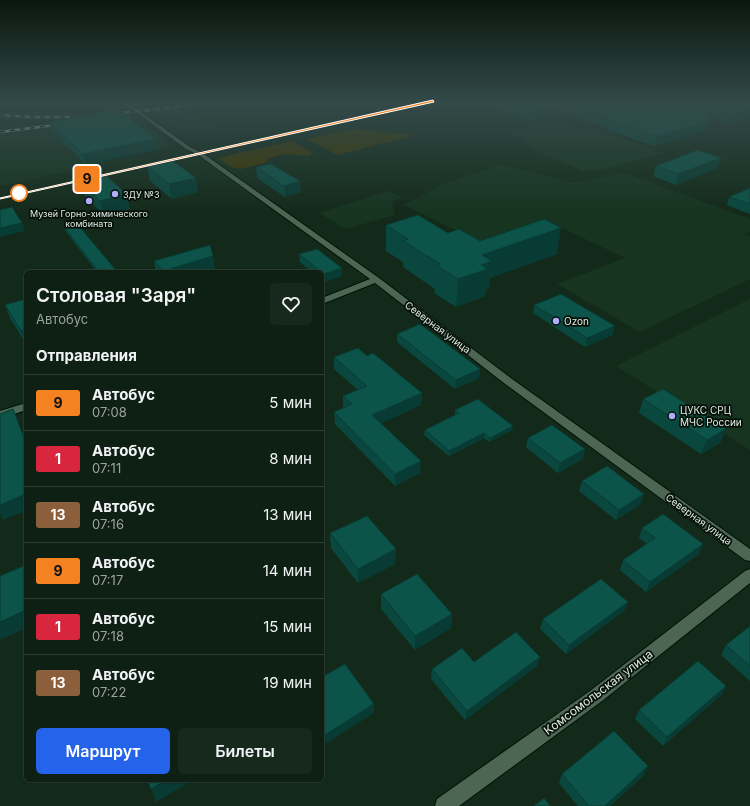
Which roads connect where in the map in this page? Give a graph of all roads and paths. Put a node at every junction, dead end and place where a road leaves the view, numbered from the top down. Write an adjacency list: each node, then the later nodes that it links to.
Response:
1 (176, 140): 2 (street, Северная улица)
2 (376, 280): 3 (street); 6 (street, Северная улица)
3 (324, 300)
4 (24, 407): 5 (street)
5 (0, 415)
6 (750, 556)
7 (750, 575): 8 (street, Комсомольская улица)
8 (444, 806)

